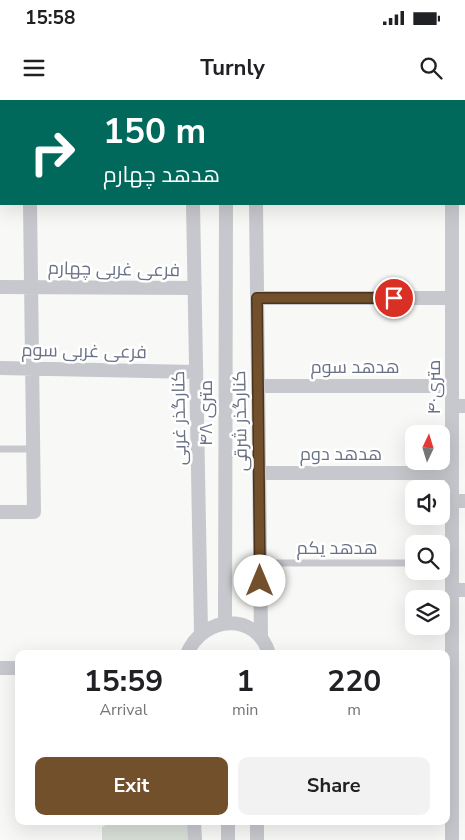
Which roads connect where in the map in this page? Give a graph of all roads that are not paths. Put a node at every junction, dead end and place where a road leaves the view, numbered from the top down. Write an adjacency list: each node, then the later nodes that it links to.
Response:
1 (30, 205): 6 (street)
2 (193, 205): 8 (street, کنارگذر غربی)
3 (226, 205): 26 (street, ۴۸ متری)
4 (256, 205): 9 (street, کنارگذر شرقی)
5 (452, 205): 10 (street, ۴۰متری)
6 (32, 286): 7 (street, فرعی غربی چهارم); 8 (street, فرعی غربی چهارم); 12 (street)
7 (0, 287)
8 (195, 288): 13 (street, کنارگذر غربی)
9 (257, 298): 10 (street); 14 (street, کنارگذر شرقی)
10 (452, 298): 15 (street, ۴۰متری)
11 (0, 368): 12 (street, فرعی غربی سوم)
12 (32, 368): 13 (street, فرعی غربی سوم); 18 (street)
13 (196, 372): 27 (street, کنارگذر غربی)
14 (258, 386): 15 (street, هدهد سوم); 19 (street, کنارگذر شرقی)
15 (452, 386): 16 (street, ۴۰متری)
16 (459, 406): 20 (street, ۴۰متری)
17 (0, 449): 18 (lane)
18 (33, 449): 22 (street)
19 (259, 473): 20 (street, هدهد دوم); 23 (street, کنارگذر شرقی)
20 (452, 473): 21 (street, ۴۰متری)
21 (459, 501): 25 (street, ۴۰متری)
22 (0, 512)
23 (260, 562): 24 (lane, هدهد یکم); 28 (street, کنارگذر شرقی)
24 (405, 563)
25 (459, 590): 31 (street, ۴۰متری)
26 (225, 623): 27 (street); 28 (street)
27 (201, 632): 29 (street)
28 (261, 637): 30 (street)
29 (189, 650)
30 (269, 650)
31 (454, 660): 34 (street, ۴۰متری)
32 (0, 668): 33 (street)
33 (15, 668)
34 (455, 819): 41 (street, ۴۰متری)
35 (194, 825): 38 (street)
36 (228, 825): 39 (street)
37 (257, 825): 40 (street)
38 (195, 840)
39 (228, 840)
40 (257, 840)
41 (452, 840)

